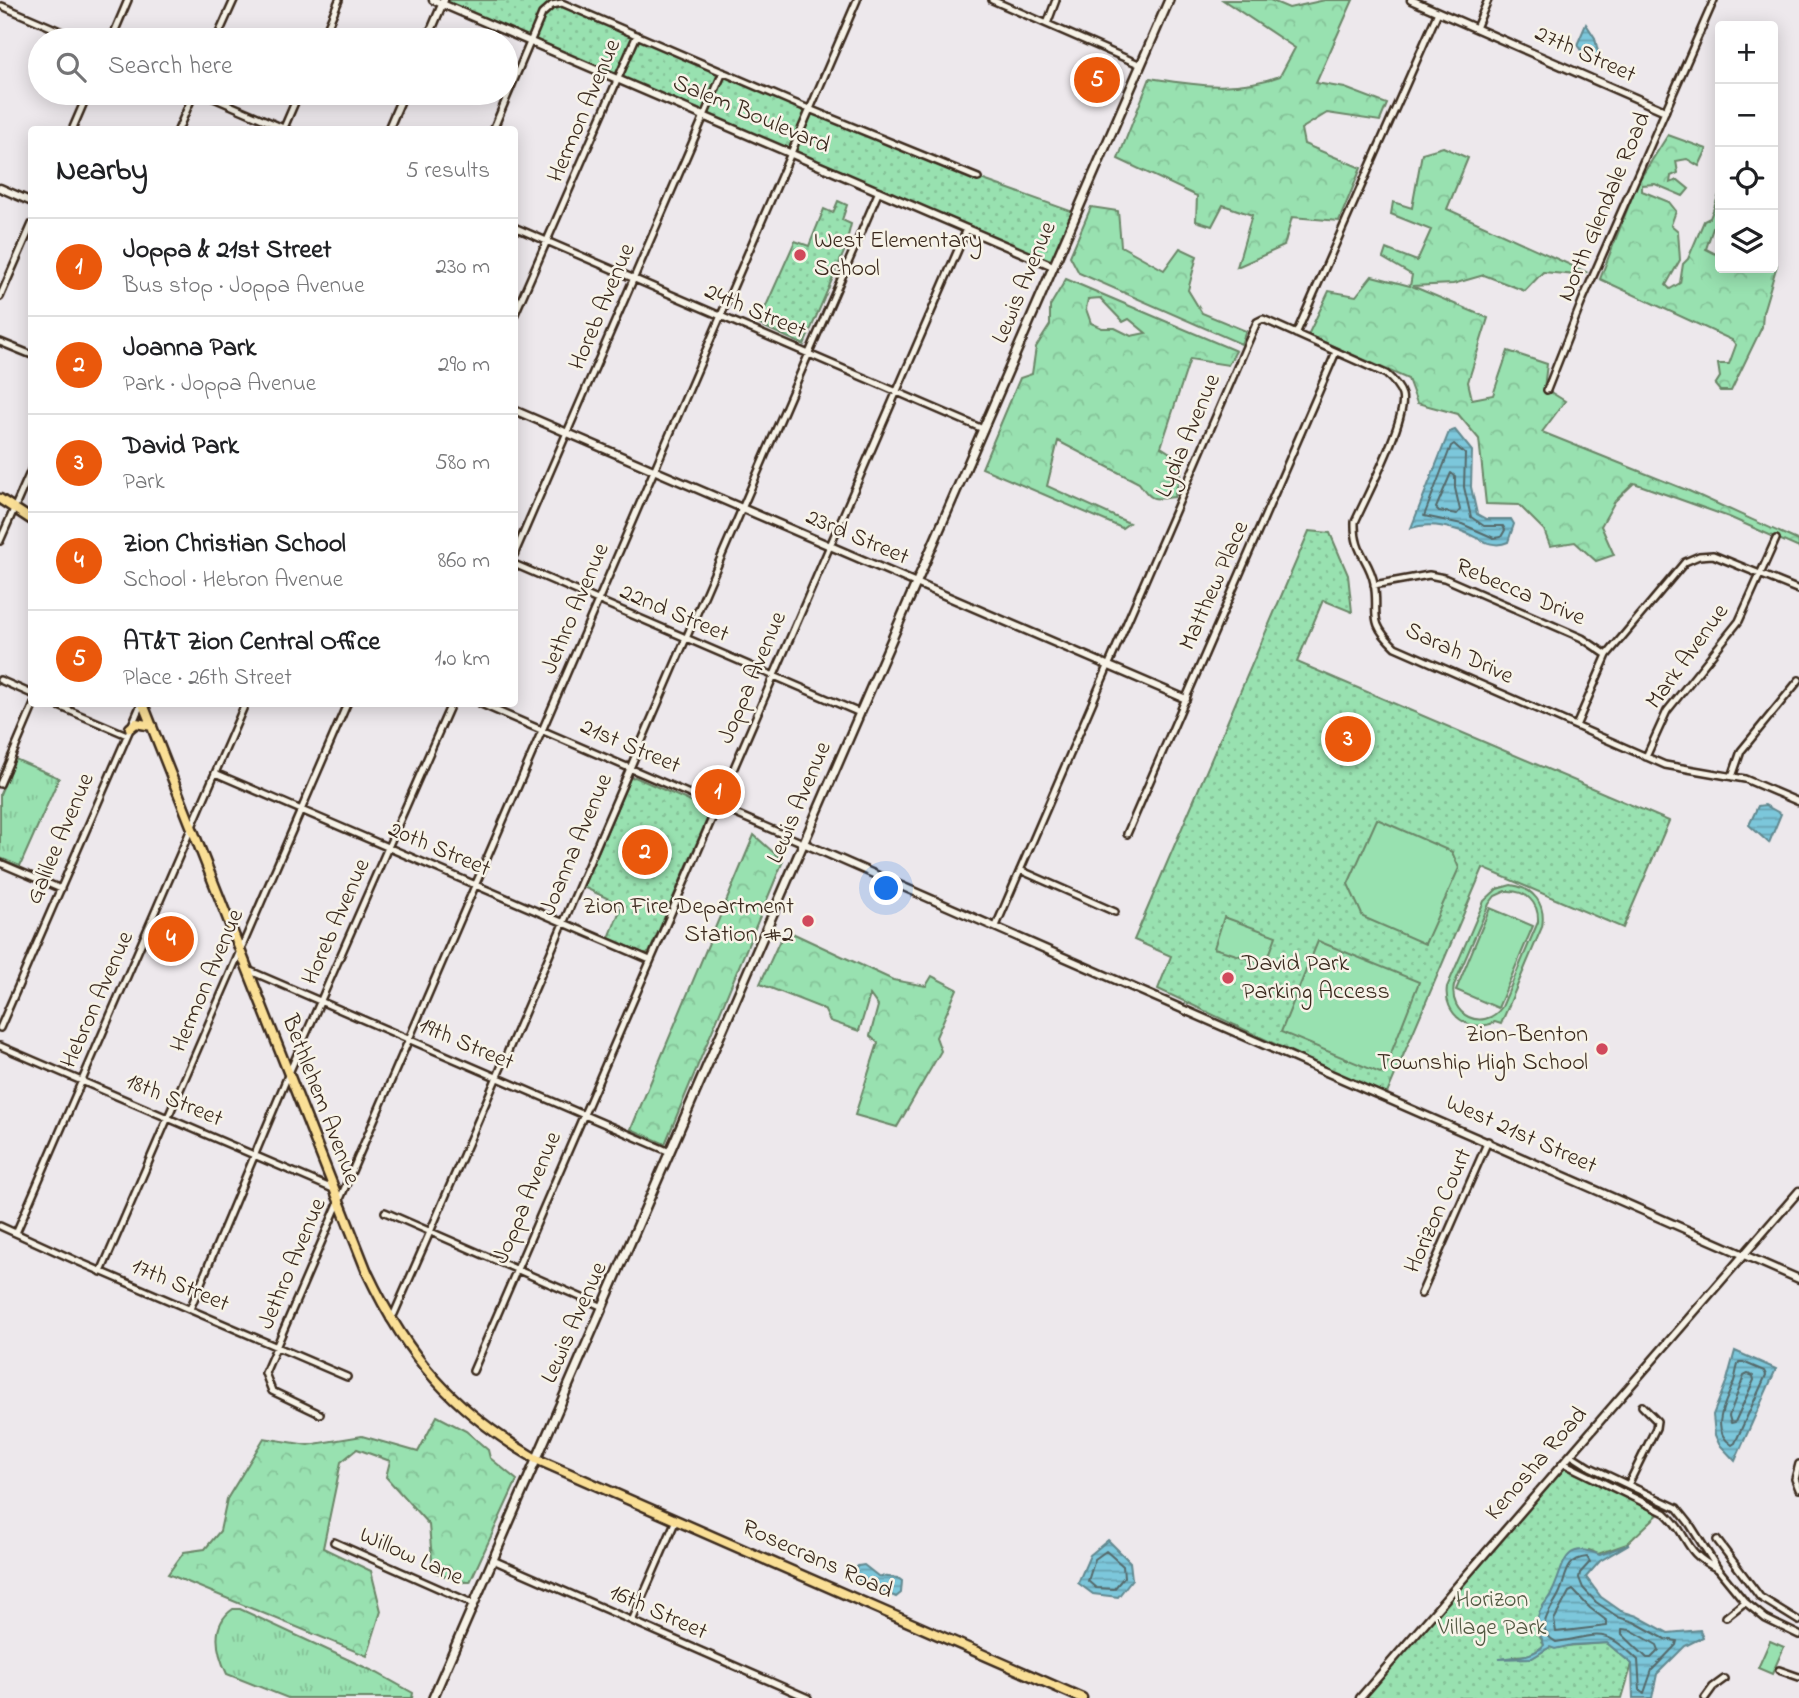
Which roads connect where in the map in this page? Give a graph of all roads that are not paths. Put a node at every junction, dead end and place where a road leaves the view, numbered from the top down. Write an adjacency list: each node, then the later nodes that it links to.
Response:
1 (128, 0): 17 (street)
2 (234, 0): 18 (street)
3 (339, 0): 19 (street)
4 (433, 0): 12 (street, Salem Boulevard)
5 (857, 0): 36 (street, Jethro Avenue)
6 (992, 0): 15 (street)
7 (1056, 0): 15 (street)
8 (1169, 0): 26 (main road, Lewis Avenue)
9 (1412, 0): 14 (street, 27th Street)
10 (1488, 0): 22 (street)
11 (1714, 0): 37 (street, North Glendale Road)
12 (443, 2): 20 (street); 21 (street, Salem Boulevard)
13 (2, 6): 16 (street)
14 (1438, 12): 22 (street, 27th Street); 59 (street)
15 (1047, 24): 26 (street)
16 (53, 28)
17 (116, 28)
18 (221, 28)
19 (327, 28)
20 (432, 28)
21 (500, 28)
22 (1476, 28): 37 (street, 27th Street)
23 (637, 35): 25 (street, Salem Boulevard); 28 (street, Salem Boulevard); 29 (street, Hermon Avenue)
24 (518, 36): 25 (street, Salem Boulevard)
25 (531, 42): 27 (street); 29 (street, Salem Boulevard)
26 (1141, 65): 54 (main road, Lewis Avenue)
27 (518, 72)
28 (723, 72): 36 (street, Salem Boulevard); 38 (street, Horeb Avenue)
29 (617, 79): 38 (street, Salem Boulevard); 53 (street, Hermon Avenue)
30 (83, 105): 39 (street)
31 (189, 105): 40 (street)
32 (230, 105): 41 (street)
33 (294, 105): 42 (street)
34 (399, 105): 43 (street)
35 (504, 105): 44 (street)
36 (809, 108): 45 (street, Jethro Avenue); 46 (street, Salem Boulevard)
37 (1665, 111): 64 (street, North Glendale Road)
38 (704, 116): 45 (street, Salem Boulevard); 55 (street, Horeb Avenue)
39 (74, 126)
40 (180, 126)
41 (278, 126)
42 (286, 126)
43 (390, 126)
44 (495, 126)
45 (791, 153): 48 (street, Salem Boulevard); 58 (street, Jethro Avenue)
46 (978, 178)
47 (0, 188): 49 (street)
48 (878, 191): 51 (street, Salem Boulevard); 63 (street, Joanna Avenue)
49 (28, 200)
50 (518, 229): 53 (street, 24th Street)
51 (967, 229): 54 (street, Salem Boulevard); 65 (street, Joppa Avenue)
52 (28, 233): 56 (street)
53 (547, 241): 55 (street, 24th Street); 57 (street, Hermon Avenue)
54 (1053, 266): 67 (main road, Lewis Avenue)
55 (635, 279): 58 (street, 24th Street); 68 (street, Horeb Avenue)
56 (0, 297)
57 (518, 307)
58 (721, 316): 63 (street, 24th Street); 69 (street, Jethro Avenue)
59 (1296, 334): 61 (street, Sarah Drive); 89 (street, Lydia Avenue)
60 (0, 342): 62 (street)
61 (1336, 352): 82 (street, Sarah Drive); 94 (street, Matthew Place)
62 (28, 353)
63 (809, 354): 65 (street, 24th Street); 73 (street, Joanna Avenue)
64 (1548, 390)
65 (897, 392): 67 (street, 24th Street); 78 (street, Joppa Avenue)
66 (518, 412): 68 (street, 23rd Street)
67 (982, 429): 81 (main road, Lewis Avenue)
68 (568, 433): 69 (street, 23rd Street); 77 (street, Horeb Avenue)
69 (654, 471): 73 (street, 23rd Street); 84 (street, Jethro Avenue)
70 (28, 477): 72 (street)
71 (0, 499): 72 (main road)
72 (14, 508): 74 (main road); 76 (street)
73 (742, 509): 78 (street, 23rd Street); 87 (street, Joanna Avenue)
74 (28, 517)
75 (1776, 539): 80 (street, Mark Avenue)
76 (0, 541)
77 (518, 546)
78 (829, 547): 81 (street, 23rd Street); 90 (street, Joppa Avenue)
79 (518, 566): 84 (street, 22nd Street)
80 (1761, 573): 83 (street); 88 (street); 108 (street, Mark Avenue)
81 (916, 584): 89 (street, 23rd Street); 103 (main road, Lewis Avenue)
82 (1374, 585): 85 (street, Sarah Drive); 88 (street, Rebecca Drive)
83 (1799, 590)
84 (598, 601): 87 (street, 22nd Street); 106 (street, Jethro Avenue)
85 (1378, 628): 86 (street); 105 (street, Sarah Drive)
86 (1369, 633)
87 (686, 638): 90 (street, 22nd Street); 109 (street, Joanna Avenue)
88 (1607, 655): 105 (street)
89 (1109, 666): 94 (street, 23rd Street); 121 (street, Lydia Avenue)
90 (774, 675): 103 (street, 22nd Street); 114 (street, Joppa Avenue)
91 (0, 680): 93 (street)
92 (1799, 680): 111 (street)
93 (28, 692)
94 (1186, 699): 117 (street, Matthew Place)
95 (33, 707): 112 (street)
96 (62, 707): 107 (street)
97 (141, 707): 107 (street, Galilee Avenue)
98 (143, 707): 104 (main road, Bethlehem Avenue)
99 (244, 707): 110 (street, Hebron Avenue)
100 (346, 707): 115 (street, Hermon Avenue)
101 (450, 707): 119 (street, Horeb Avenue)
102 (488, 707): 106 (street, 21st Street)
103 (860, 713): 118 (main road, Lewis Avenue)
104 (152, 726): 107 (main road); 116 (main road, Bethlehem Avenue)
105 (1576, 726): 108 (street, Sarah Drive)
106 (542, 730): 109 (street, 21st Street); 122 (street, Jethro Avenue)
107 (129, 732): 123 (street, Galilee Avenue)
108 (1646, 757): 111 (street, Sarah Drive)
109 (629, 768): 114 (street, 21st Street); 125 (street, Joanna Avenue)
110 (215, 772): 115 (street, 20th Street); 116 (street, Hebron Avenue)
111 (1732, 776): 113 (street, Sarah Drive)
112 (0, 784)
113 (1799, 802)
114 (717, 806): 118 (street, 21st Street); 128 (street, Joppa Avenue)
115 (301, 810): 119 (street, 20th Street); 127 (street, Hermon Avenue)
116 (192, 827): 127 (main road, Bethlehem Avenue); 136 (street, Hebron Avenue)
117 (1127, 834)
118 (803, 843): 126 (street, 21st Street); 140 (main road, Lewis Avenue)
119 (389, 848): 122 (street, 20th Street); 130 (street, Horeb Avenue)
120 (0, 863): 123 (street)
121 (1020, 870): 124 (street); 126 (street, Lydia Avenue)
122 (475, 885): 125 (street, 20th Street); 132 (street, Jethro Avenue)
123 (61, 889): 131 (street, Galilee Avenue)
124 (1115, 912)
125 (562, 923): 128 (street, 20th Street); 135 (street, Joanna Avenue)
126 (996, 926): 139 (street, West 21st Street)
127 (240, 950): 129 (main road, Bethlehem Avenue); 138 (street, Hermon Avenue)
128 (649, 960): 137 (street, Joppa Avenue)
129 (248, 970): 130 (street, 19th Street); 134 (main road, Bethlehem Avenue)
130 (322, 1000): 132 (street, 19th Street); 134 (street, Horeb Avenue)
131 (0, 1028)
132 (408, 1039): 135 (street, 19th Street); 144 (street, Jethro Avenue)
133 (0, 1045): 136 (street, 18th Street)
134 (289, 1073): 141 (street, Horeb Avenue); 142 (main road, Bethlehem Avenue)
135 (496, 1077): 137 (street, 19th Street); 147 (street, Joanna Avenue)
136 (82, 1081): 138 (street, 18th Street); 148 (street, Hebron Avenue)
137 (583, 1115): 140 (street, 19th Street); 150 (street, Joppa Avenue)
138 (168, 1118): 141 (street, 18th Street); 151 (street, Hermon Avenue)
139 (1488, 1141): 149 (street, West 21st Street); 153 (street, Horizon Court)
140 (670, 1152): 154 (main road, Lewis Avenue)
141 (255, 1155): 142 (street, 18th Street); 155 (street, Horeb Avenue)
142 (333, 1189): 144 (main road, Bethlehem Avenue)
143 (1799, 1191): 149 (street, Kenosha Road)
144 (339, 1202): 156 (main road, Bethlehem Avenue); 157 (street, Jethro Avenue)
145 (385, 1212): 147 (street)
146 (0, 1226): 148 (street, 17th Street)
147 (430, 1231): 150 (street); 156 (street, Joanna Avenue)
148 (16, 1233): 151 (street, 17th Street)
149 (1744, 1254): 152 (street, West 21st Street); 164 (street, Kenosha Road)
150 (516, 1269): 154 (street); 158 (street, Joppa Avenue)
151 (101, 1272): 155 (street, 17th Street)
152 (1799, 1279)
153 (1421, 1294)
154 (603, 1307): 165 (main road, Lewis Avenue)
155 (190, 1310): 157 (street, 17th Street)
156 (390, 1318): 165 (main road, Bethlehem Avenue)
157 (277, 1347): 159 (street, 17th Street); 160 (street, Jethro Avenue)
158 (472, 1371)
159 (347, 1377)
160 (268, 1384): 161 (street); 163 (street)
161 (260, 1387)
162 (1642, 1406): 168 (street)
163 (320, 1415)
164 (1571, 1455): 166 (street, Kenosha Road); 168 (street)
165 (536, 1459): 170 (main road, Rosecrans Road); 173 (main road, Lewis Avenue)
166 (1563, 1463): 174 (street); 189 (street, Kenosha Road)
167 (1799, 1464): 169 (street)
168 (1628, 1485): 174 (street)
169 (1799, 1489)
170 (676, 1520): 179 (street); 188 (main road, Rosecrans Road)
171 (1717, 1540): 177 (street)
172 (334, 1542): 176 (street, Willow Lane)
173 (493, 1560): 176 (main road, Lewis Avenue); 179 (street, 16th Street)
174 (1718, 1569): 175 (street)
175 (1745, 1602): 178 (street); 181 (street)
176 (474, 1604): 186 (main road, Lewis Avenue)
177 (1783, 1612): 180 (street); 181 (street)
178 (1726, 1617)
179 (632, 1621): 187 (street, 16th Street)
180 (1799, 1621)
181 (1777, 1624): 182 (street)
182 (1799, 1635)
183 (1779, 1670): 184 (street)
184 (1799, 1676)
185 (1724, 1679): 190 (street)
186 (433, 1698)
187 (808, 1698)
188 (1082, 1698)
189 (1360, 1698)
190 (1705, 1698)

